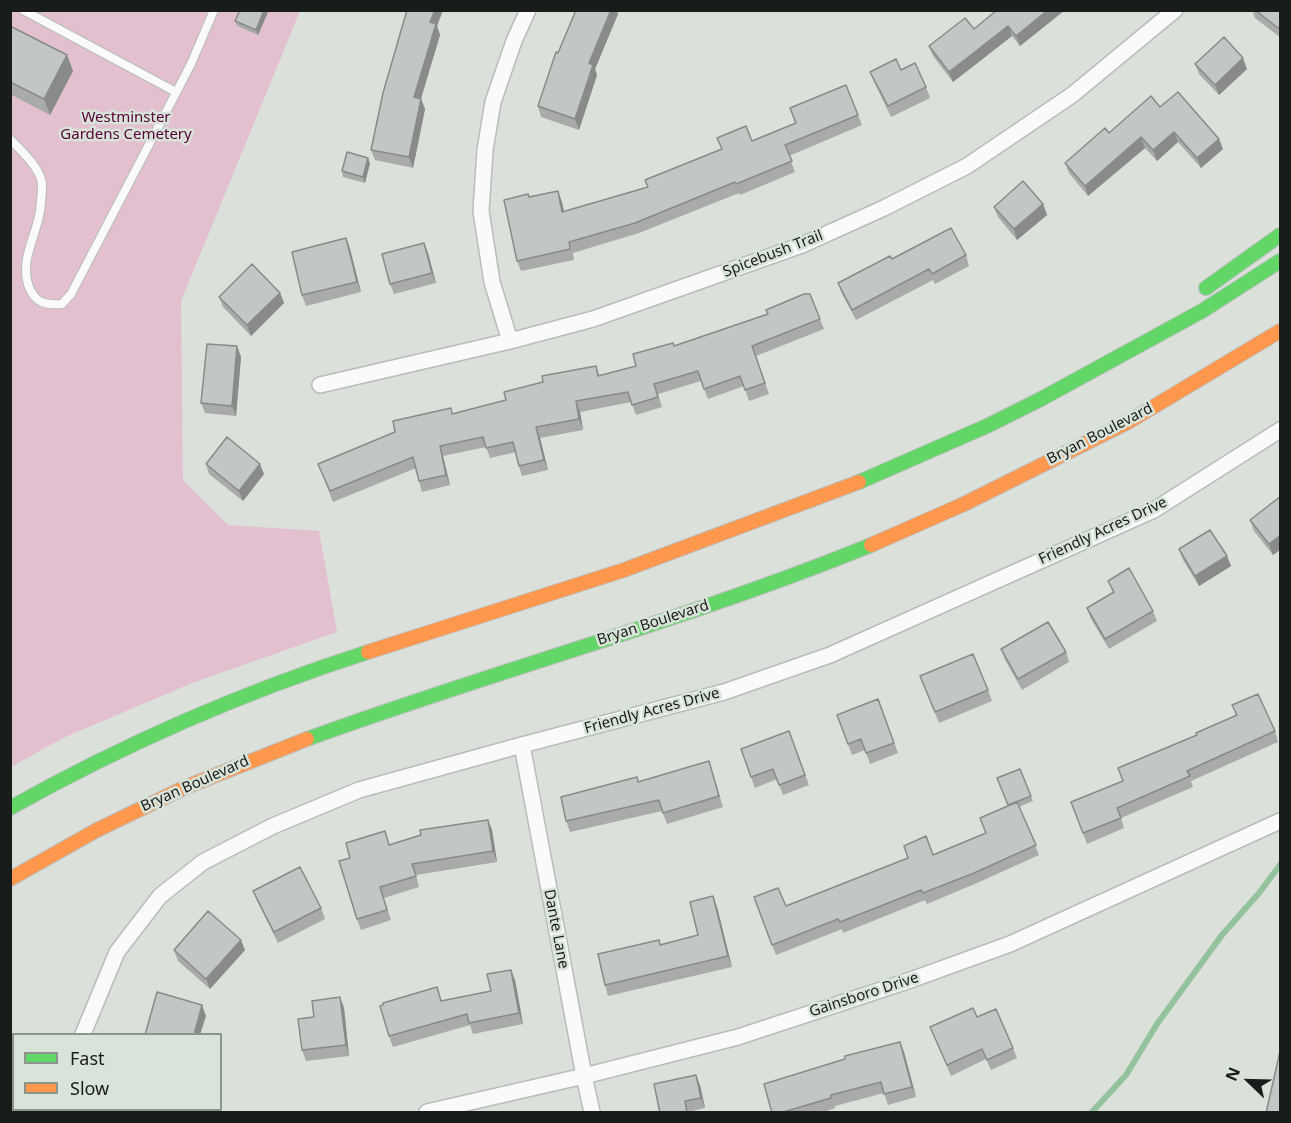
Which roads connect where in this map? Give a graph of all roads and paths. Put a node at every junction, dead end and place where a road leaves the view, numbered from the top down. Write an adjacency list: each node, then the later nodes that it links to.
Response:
1 (23, 10): 5 (lane)
2 (214, 10): 5 (lane)
3 (528, 10): 11 (street)
4 (1175, 10): 11 (street, Spicebush Trail)
5 (176, 92): 6 (lane)
6 (10, 139)
7 (1281, 235): 9 (highway)
8 (1281, 261): 14 (highway)
9 (1193, 295)
10 (1281, 331): 19 (highway, Bryan Boulevard)
11 (510, 341): 13 (street, Spicebush Trail)
12 (1102, 350): 14 (highway)
13 (320, 385)
14 (1041, 399): 17 (highway)
15 (1281, 430): 16 (street, Friendly Acres Drive)
16 (522, 745): 20 (street, Friendly Acres Drive); 21 (street, Dante Lane)
17 (10, 808)
18 (1281, 821): 21 (street, Gainsboro Drive)
19 (10, 879)
20 (84, 1033)
21 (584, 1076): 22 (street, Gainsboro Drive); 23 (street, Dante Lane)
22 (427, 1113)
23 (592, 1113)

